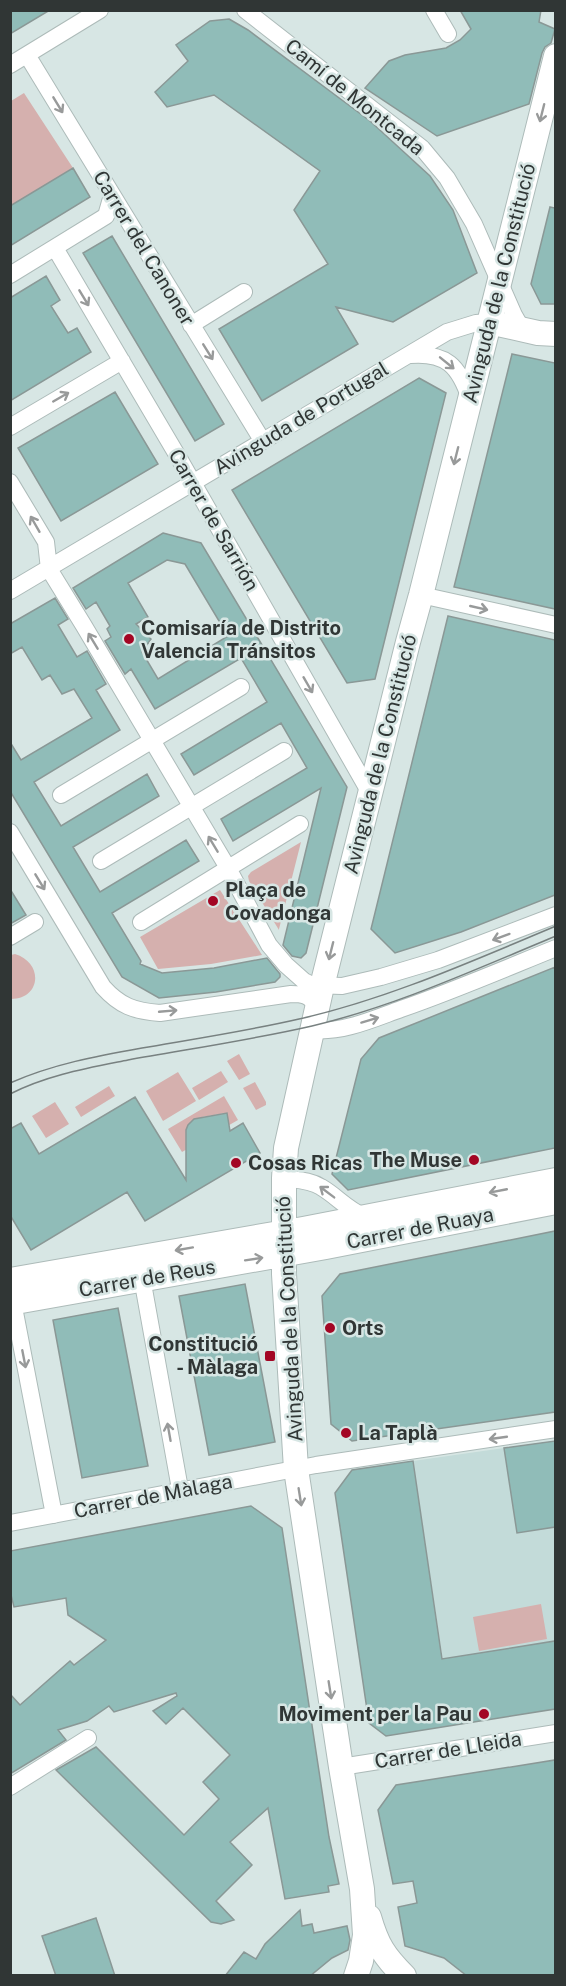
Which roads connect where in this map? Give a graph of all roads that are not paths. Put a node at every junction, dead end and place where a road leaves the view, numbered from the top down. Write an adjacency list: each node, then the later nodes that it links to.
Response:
1 (100, 10): 5 (street)
2 (245, 10): 9 (street, Camí de Montcada)
3 (434, 10): 4 (street)
4 (448, 34)
5 (27, 55): 7 (street); 8 (street, Carrer del Canoner, one-way to 8)
6 (555, 56): 10 (main road, Avinguda de la Constitució, one-way to 10)
7 (10, 65)
8 (112, 195): 11 (street); 16 (street, Carrer del Canoner)
9 (474, 224): 10 (street, Camí de Montcada); 13 (street, Camí de Montcada)
10 (513, 231): 13 (main road, Avinguda de la Constitució)
11 (55, 248): 12 (street); 20 (street, Carrer de Sarrión, one-way to 20)
12 (10, 275)
13 (499, 280): 15 (main road, Avinguda de la Constitució); 17 (street, Camí de Montcada)
14 (244, 292): 16 (street)
15 (489, 321): 17 (main road); 19 (street, Avinguda de Portugal); 21 (main road, Avinguda de la Constitució)
16 (191, 325): 23 (street, Carrer del Canoner, one-way to 23)
17 (522, 329): 18 (main road)
18 (555, 334)
19 (406, 355): 21 (street, Avinguda de Portugal, one-way to 21); 23 (street, Avinguda de Portugal)
20 (122, 362): 22 (street, one-way to 20); 25 (street, Carrer de Sarrión)
21 (470, 399): 28 (main road, Avinguda de la Constitució, one-way to 28)
22 (10, 427)
23 (262, 440): 25 (street, Avinguda de Portugal)
24 (10, 482): 26 (street, one-way to 24)
25 (193, 482): 26 (street, Avinguda de Portugal); 33 (street, Carrer de Sarrión, one-way to 33)
26 (49, 569): 27 (street, Avinguda de Portugal); 31 (street, one-way to 26)
27 (10, 591)
28 (422, 595): 29 (street, one-way to 29); 33 (main road, Avinguda de la Constitució)
29 (555, 625)
30 (241, 687): 31 (street)
31 (152, 740): 34 (street); 35 (street)
32 (284, 751): 35 (street)
33 (370, 793): 47 (main road, Avinguda de la Constitució, one-way to 47)
34 (61, 795)
35 (191, 807): 38 (street); 39 (street, one-way to 35)
36 (300, 824): 39 (street)
37 (10, 832): 46 (street, one-way to 46)
38 (101, 861)
39 (228, 868): 42 (street); 45 (street)
40 (555, 915): 47 (street, one-way to 47)
41 (35, 922): 43 (street)
42 (141, 922)
43 (10, 937)
44 (555, 948): 48 (street, one-way to 44)
45 (294, 974): 46 (street); 47 (street)
46 (291, 994): 47 (street)
47 (320, 996): 48 (main road, Avinguda de la Constitució)
48 (312, 1030): 49 (main road, Avinguda de la Constitució)
49 (284, 1178): 52 (street, Carrer de Ruaya, one-way to 49); 53 (main road, Avinguda de la Constitució)
50 (555, 1180): 52 (main road, Carrer de Ruaya, one-way to 52)
51 (555, 1202): 53 (main road, Carrer de Ruaya)
52 (365, 1217): 53 (main road, Carrer de Ruaya)
53 (283, 1243): 54 (main road, Carrer de Reus, one-way to 53); 55 (main road, Carrer de Reus, one-way to 55); 57 (main road, Avinguda de la Constitució)
54 (142, 1278): 55 (main road, Carrer de Reus); 58 (street, one-way to 54)
55 (11, 1295): 59 (street, one-way to 59)
56 (555, 1429): 57 (street, Carrer de Màlaga, one-way to 57)
57 (296, 1469): 58 (street, Carrer de Màlaga); 63 (main road, Avinguda de la Constitució, one-way to 63)
58 (180, 1489): 59 (street, Carrer de Màlaga)
59 (54, 1515): 60 (street, Carrer de Màlaga)
60 (10, 1523)
61 (555, 1733): 63 (street, Carrer de Lleida)
62 (88, 1738): 64 (street)
63 (341, 1767): 65 (main road, Avinguda de la Constitució)
64 (10, 1787)
65 (362, 1889): 66 (main road); 67 (main road)
66 (356, 1976)
67 (404, 1976)

